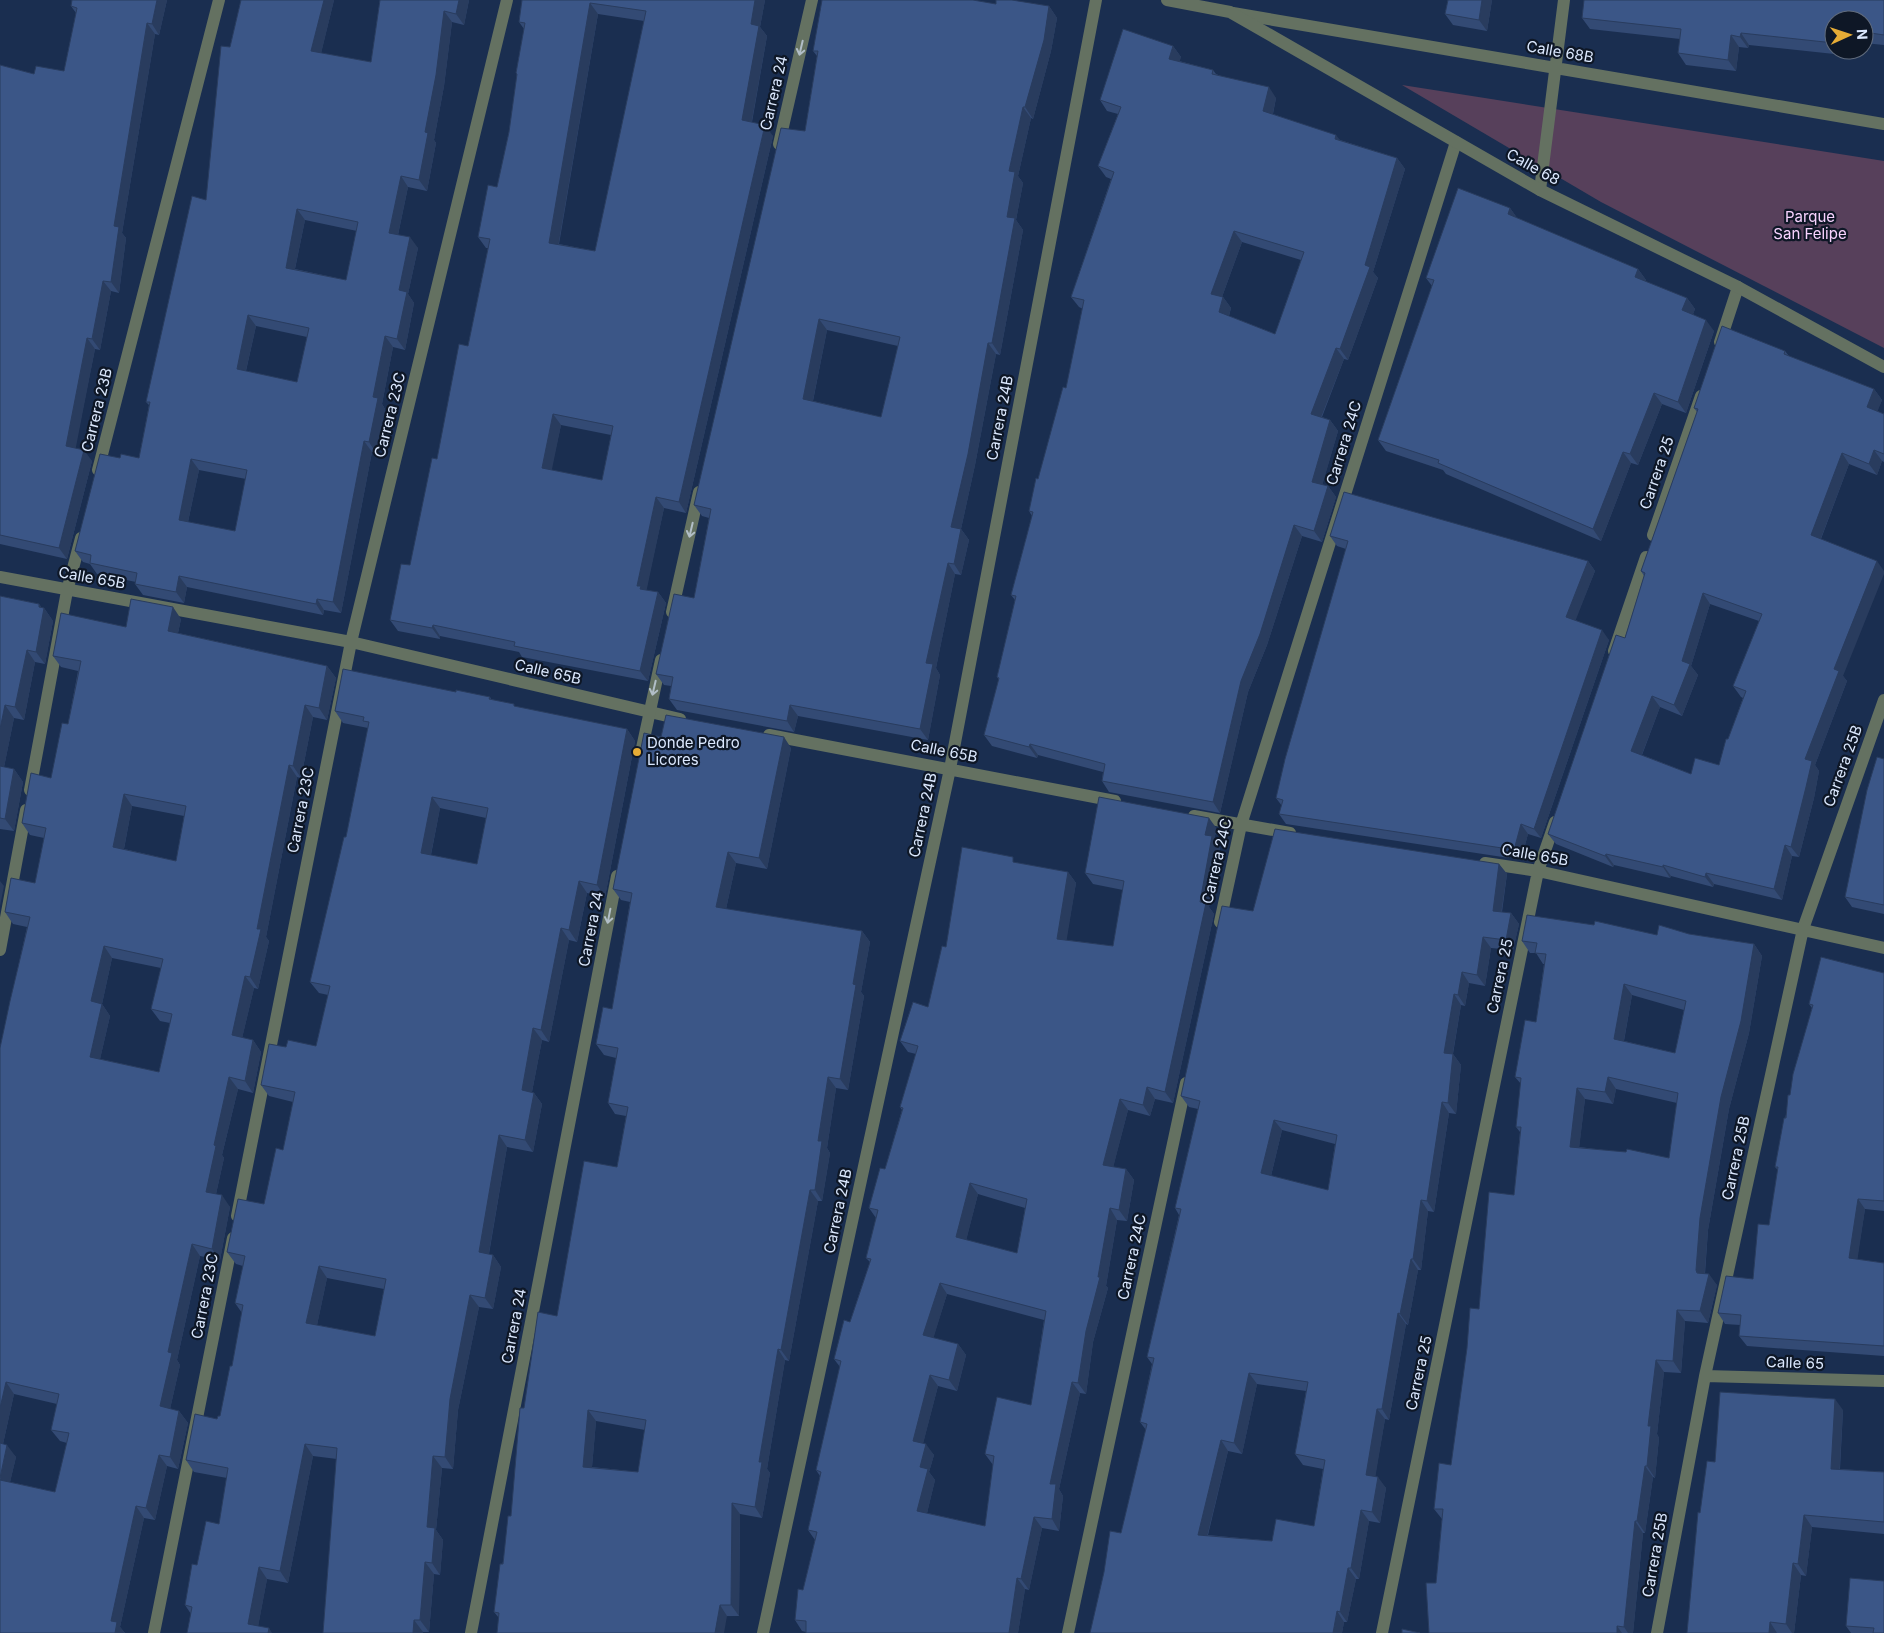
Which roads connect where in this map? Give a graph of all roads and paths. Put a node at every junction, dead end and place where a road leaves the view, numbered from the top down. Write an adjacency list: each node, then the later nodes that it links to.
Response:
1 (219, 0): 18 (street, Carrera 23B)
2 (507, 0): 23 (street, Carrera 23C)
3 (812, 0): 11 (street, Carrera 24, one-way to 11)
4 (1096, 0): 31 (street, Carrera 24B)
5 (1168, 0): 7 (street, Calle 68)
6 (1564, 0): 8 (street)
7 (1230, 12): 8 (street, Calle 68B); 10 (street, Calle 68)
8 (1556, 68): 9 (street, Calle 68B); 12 (street)
9 (1884, 124)
10 (1456, 142): 12 (street, Calle 68); 35 (street, Carrera 24C)
11 (777, 154)
12 (1540, 190): 13 (street, Calle 68)
13 (1738, 287): 14 (street); 15 (street, Calle 68)
14 (1716, 353)
15 (1884, 367)
16 (1706, 381): 25 (street, Carrera 25)
17 (702, 482): 22 (street, one-way to 22)
18 (94, 484)
19 (84, 523): 21 (street)
20 (0, 577): 21 (street, Calle 65B)
21 (67, 591): 23 (street, Calle 65B); 43 (street)
22 (668, 626)
23 (351, 642): 27 (street, Calle 65B); 47 (street, Carrera 23C)
24 (664, 646): 27 (street, one-way to 27)
25 (1609, 664)
26 (1884, 700): 40 (street, Carrera 25B)
27 (649, 713): 28 (street, Calle 65B); 30 (street)
28 (697, 722)
29 (756, 733): 31 (street, Calle 65B)
30 (639, 762)
31 (950, 769): 32 (street, Calle 65B); 49 (street, Carrera 24B)
32 (1125, 803)
33 (1561, 805): 39 (street, Carrera 25)
34 (1183, 814): 35 (street)
35 (1241, 825): 36 (street); 41 (street, Carrera 24C)
36 (1298, 834)
37 (620, 860): 48 (street, Carrera 24, one-way to 48)
38 (1471, 861): 39 (street, Calle 65B)
39 (1538, 871): 40 (street, Calle 65B); 51 (street, Carrera 25)
40 (1803, 929): 42 (street, Calle 65B); 45 (street, Carrera 25B)
41 (1218, 932)
42 (1884, 948)
43 (0, 950)
44 (1189, 1069): 50 (street, Carrera 24C)
45 (1705, 1376): 46 (street, Calle 65); 52 (street, Carrera 25B)
46 (1884, 1381)
47 (154, 1633)
48 (471, 1633)
49 (763, 1633)
50 (1068, 1633)
51 (1382, 1633)
52 (1657, 1633)

